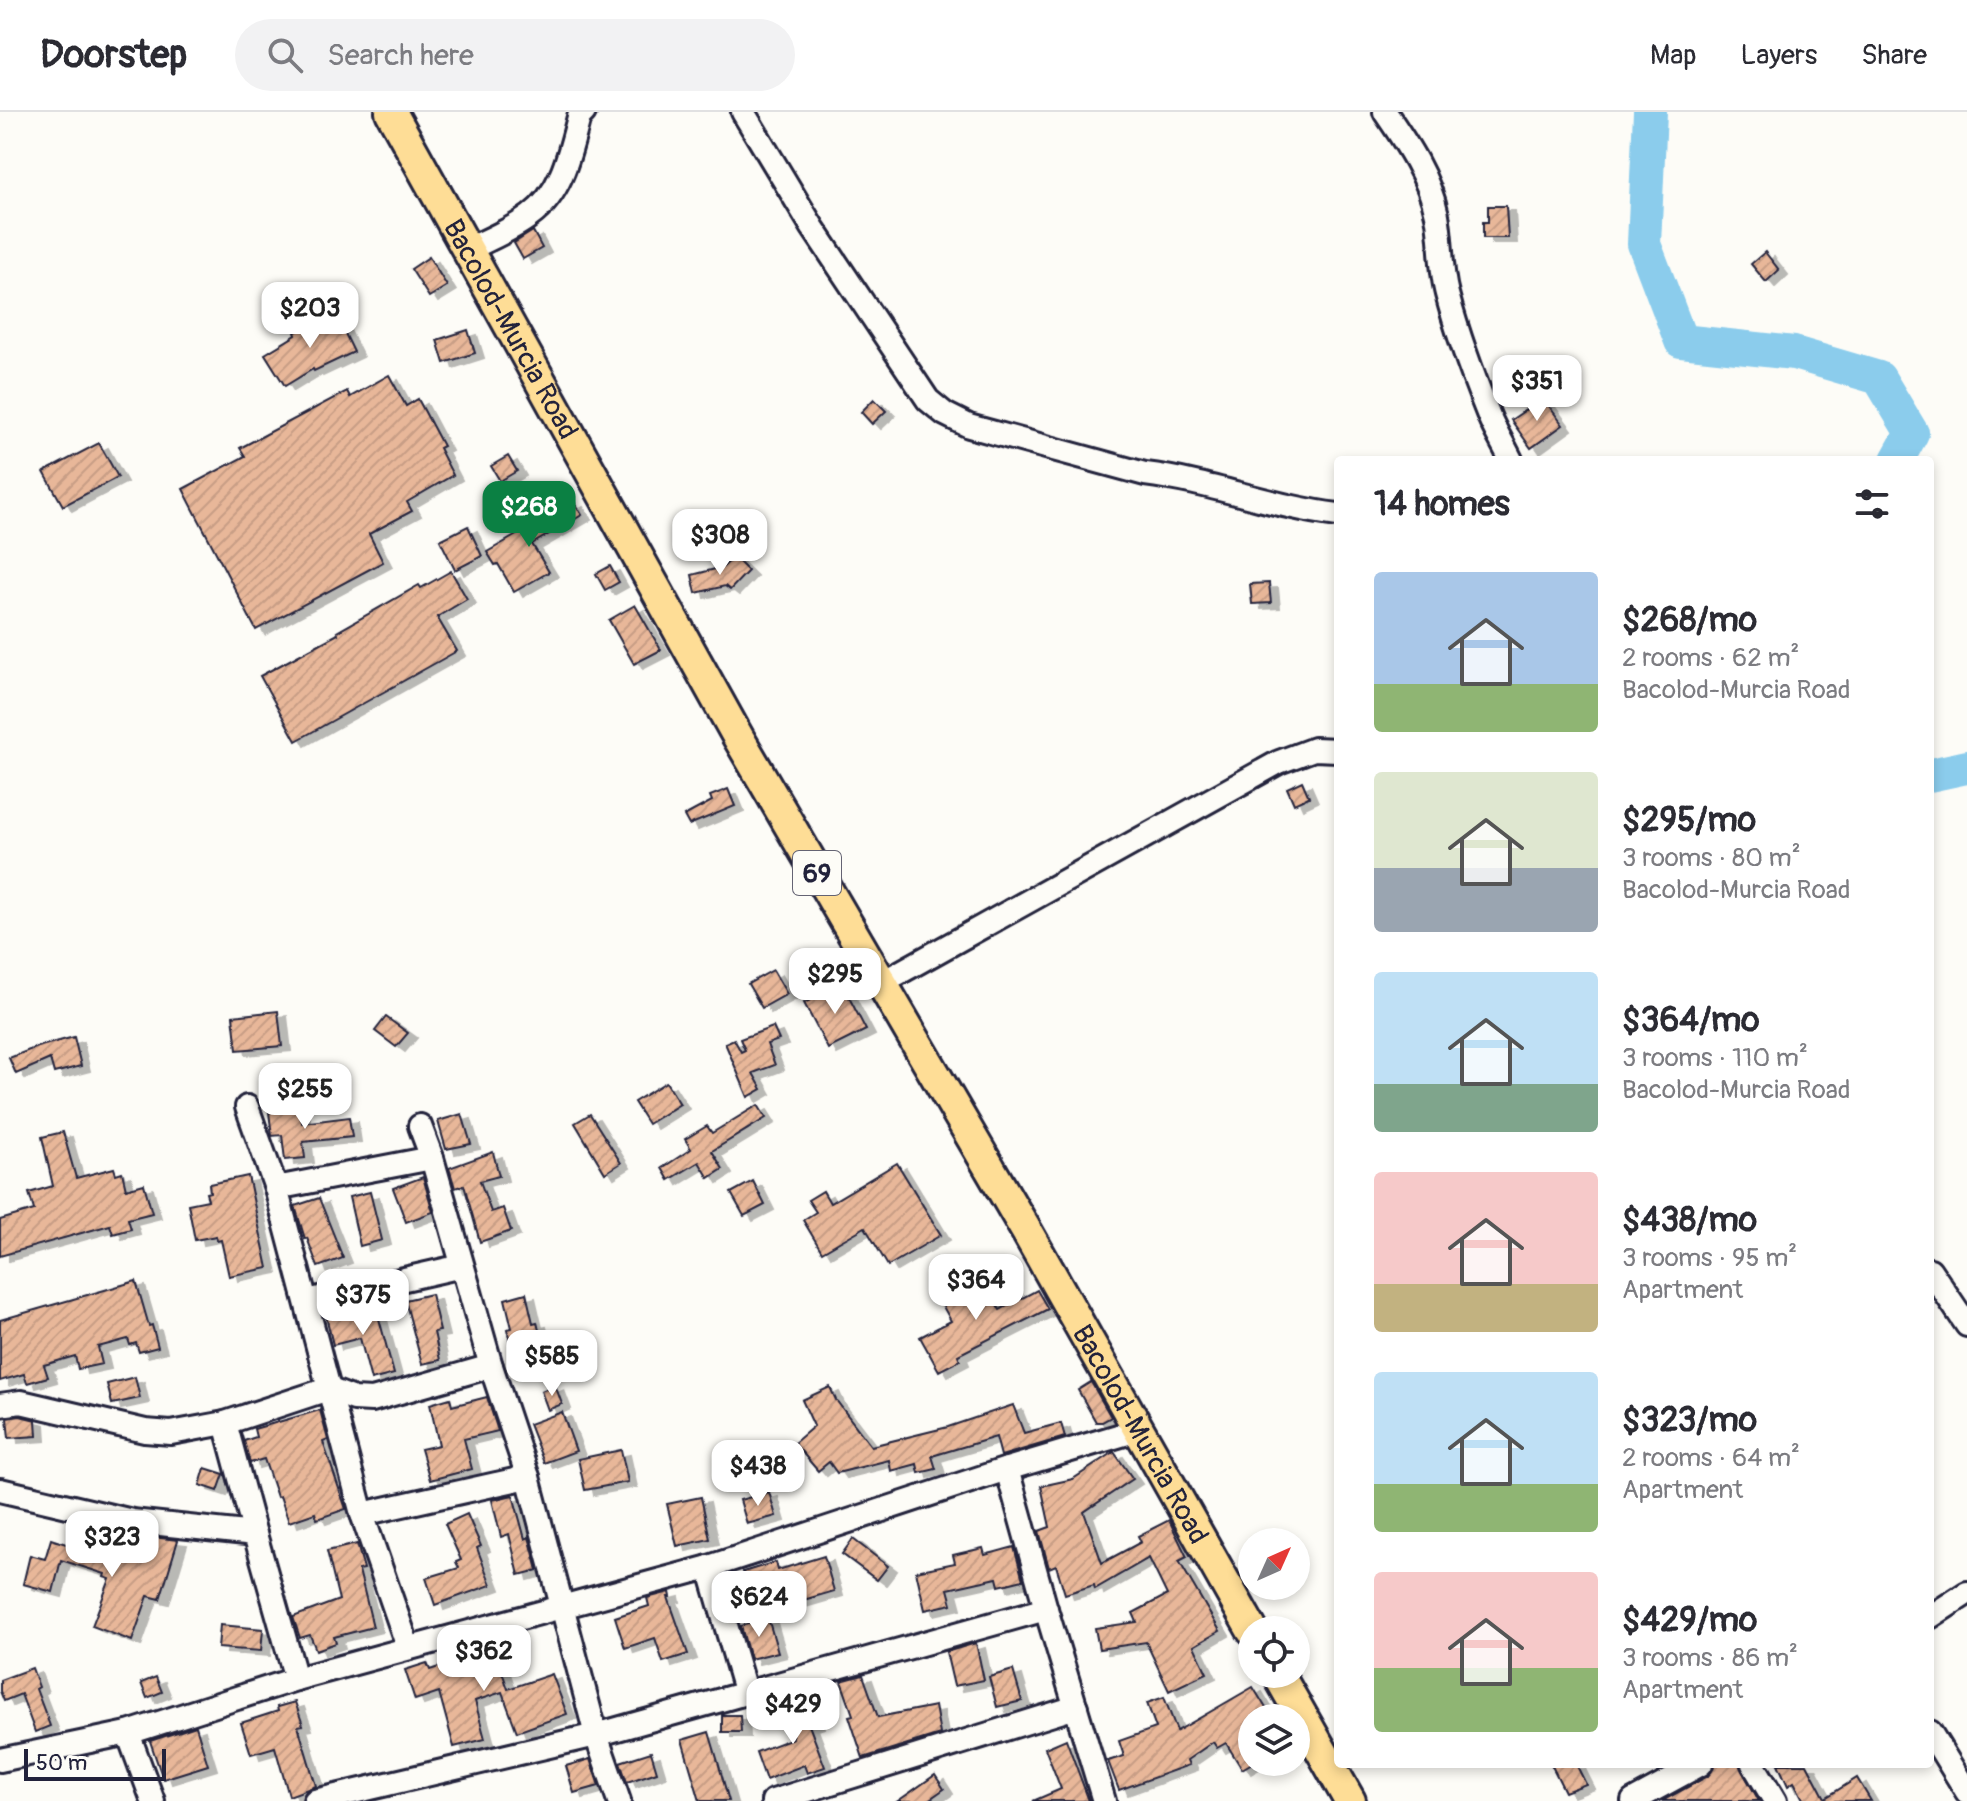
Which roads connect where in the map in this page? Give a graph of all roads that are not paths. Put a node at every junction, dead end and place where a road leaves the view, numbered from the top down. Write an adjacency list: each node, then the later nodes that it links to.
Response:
1 (391, 112): 5 (main road, Bacolod-Murcia Road / 69)
2 (584, 112): 5 (street)
3 (743, 112): 7 (street)
4 (1385, 112): 6 (street)
5 (469, 249): 9 (main road, Bacolod-Murcia Road / 69)
6 (1509, 456)
7 (1334, 514)
8 (1334, 750): 9 (street)
9 (881, 983): 22 (main road, Bacolod-Murcia Road / 69)
10 (247, 1107): 13 (street)
11 (420, 1126): 12 (street)
12 (432, 1158): 13 (street); 14 (street)
13 (276, 1188): 16 (street)
14 (462, 1266): 16 (street); 18 (street)
15 (1934, 1276): 17 (street)
16 (307, 1301): 19 (street)
17 (1967, 1325)
18 (491, 1366): 19 (street); 24 (street)
19 (328, 1389): 21 (street); 26 (street)
20 (0, 1405): 21 (street)
21 (225, 1423): 27 (street)
22 (1138, 1430): 23 (street); 33 (main road, Bacolod-Murcia Road / 69)
23 (1007, 1469): 28 (street); 31 (street)
24 (528, 1477): 26 (street); 30 (street)
25 (0, 1490): 27 (street)
26 (362, 1514): 34 (street)
27 (255, 1534): 35 (street)
28 (709, 1567): 30 (street); 37 (street)
29 (1967, 1593): 32 (street)
30 (561, 1607): 34 (street); 40 (street)
31 (1046, 1609): 37 (street); 38 (street)
32 (1934, 1614)
33 (1244, 1616)
34 (408, 1647): 35 (street)
35 (296, 1679): 39 (street)
36 (1287, 1688): 43 (main road)
37 (746, 1694): 40 (street)
38 (1076, 1707): 51 (street); 52 (street)
39 (128, 1733): 42 (street); 48 (street)
40 (596, 1735): 49 (street); 50 (street)
41 (1934, 1738): 47 (street)
42 (0, 1760)
43 (1334, 1762)
44 (1336, 1768): 53 (main road)
45 (1694, 1768): 54 (street)
46 (1755, 1768): 55 (street)
47 (1967, 1792)
48 (153, 1801)
49 (315, 1801)
50 (619, 1801)
51 (773, 1801)
52 (1104, 1801)
53 (1350, 1801)
54 (1633, 1801)
55 (1775, 1801)

